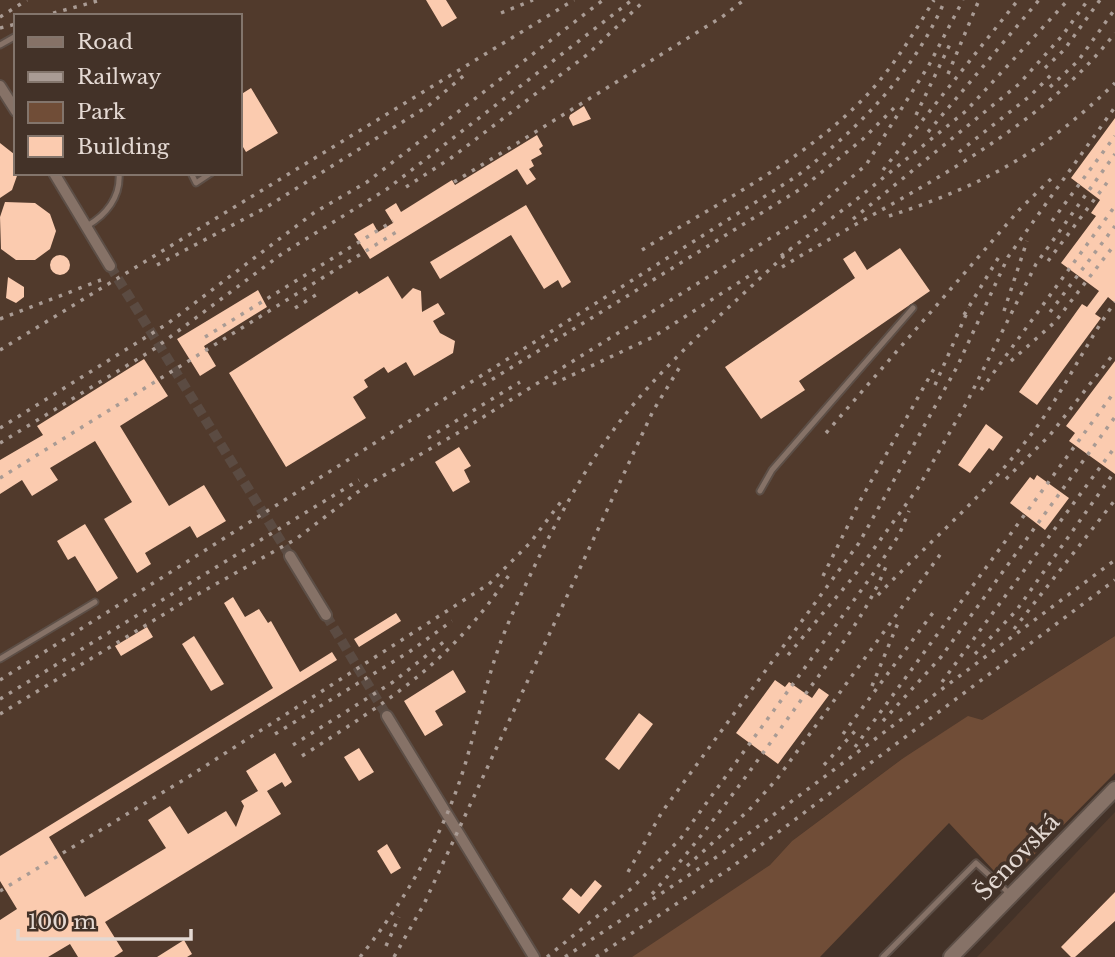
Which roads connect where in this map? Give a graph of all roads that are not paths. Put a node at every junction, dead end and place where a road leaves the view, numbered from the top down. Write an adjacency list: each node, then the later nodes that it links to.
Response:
1 (0, 86): 2 (street)
2 (14, 108)
3 (55, 175): 7 (street)
4 (119, 175): 7 (lane)
5 (192, 175): 6 (lane)
6 (208, 175)
7 (87, 226): 8 (street)
8 (110, 266)
9 (913, 309): 10 (lane)
10 (760, 491)
11 (289, 556): 13 (street)
12 (95, 602): 14 (lane)
13 (326, 615)
14 (0, 659)
15 (387, 716): 18 (street)
16 (1115, 789): 17 (street, Šenovská)
17 (1011, 895): 19 (lane); 20 (street, Šenovská)
18 (534, 957)
19 (883, 957)
20 (951, 957)

